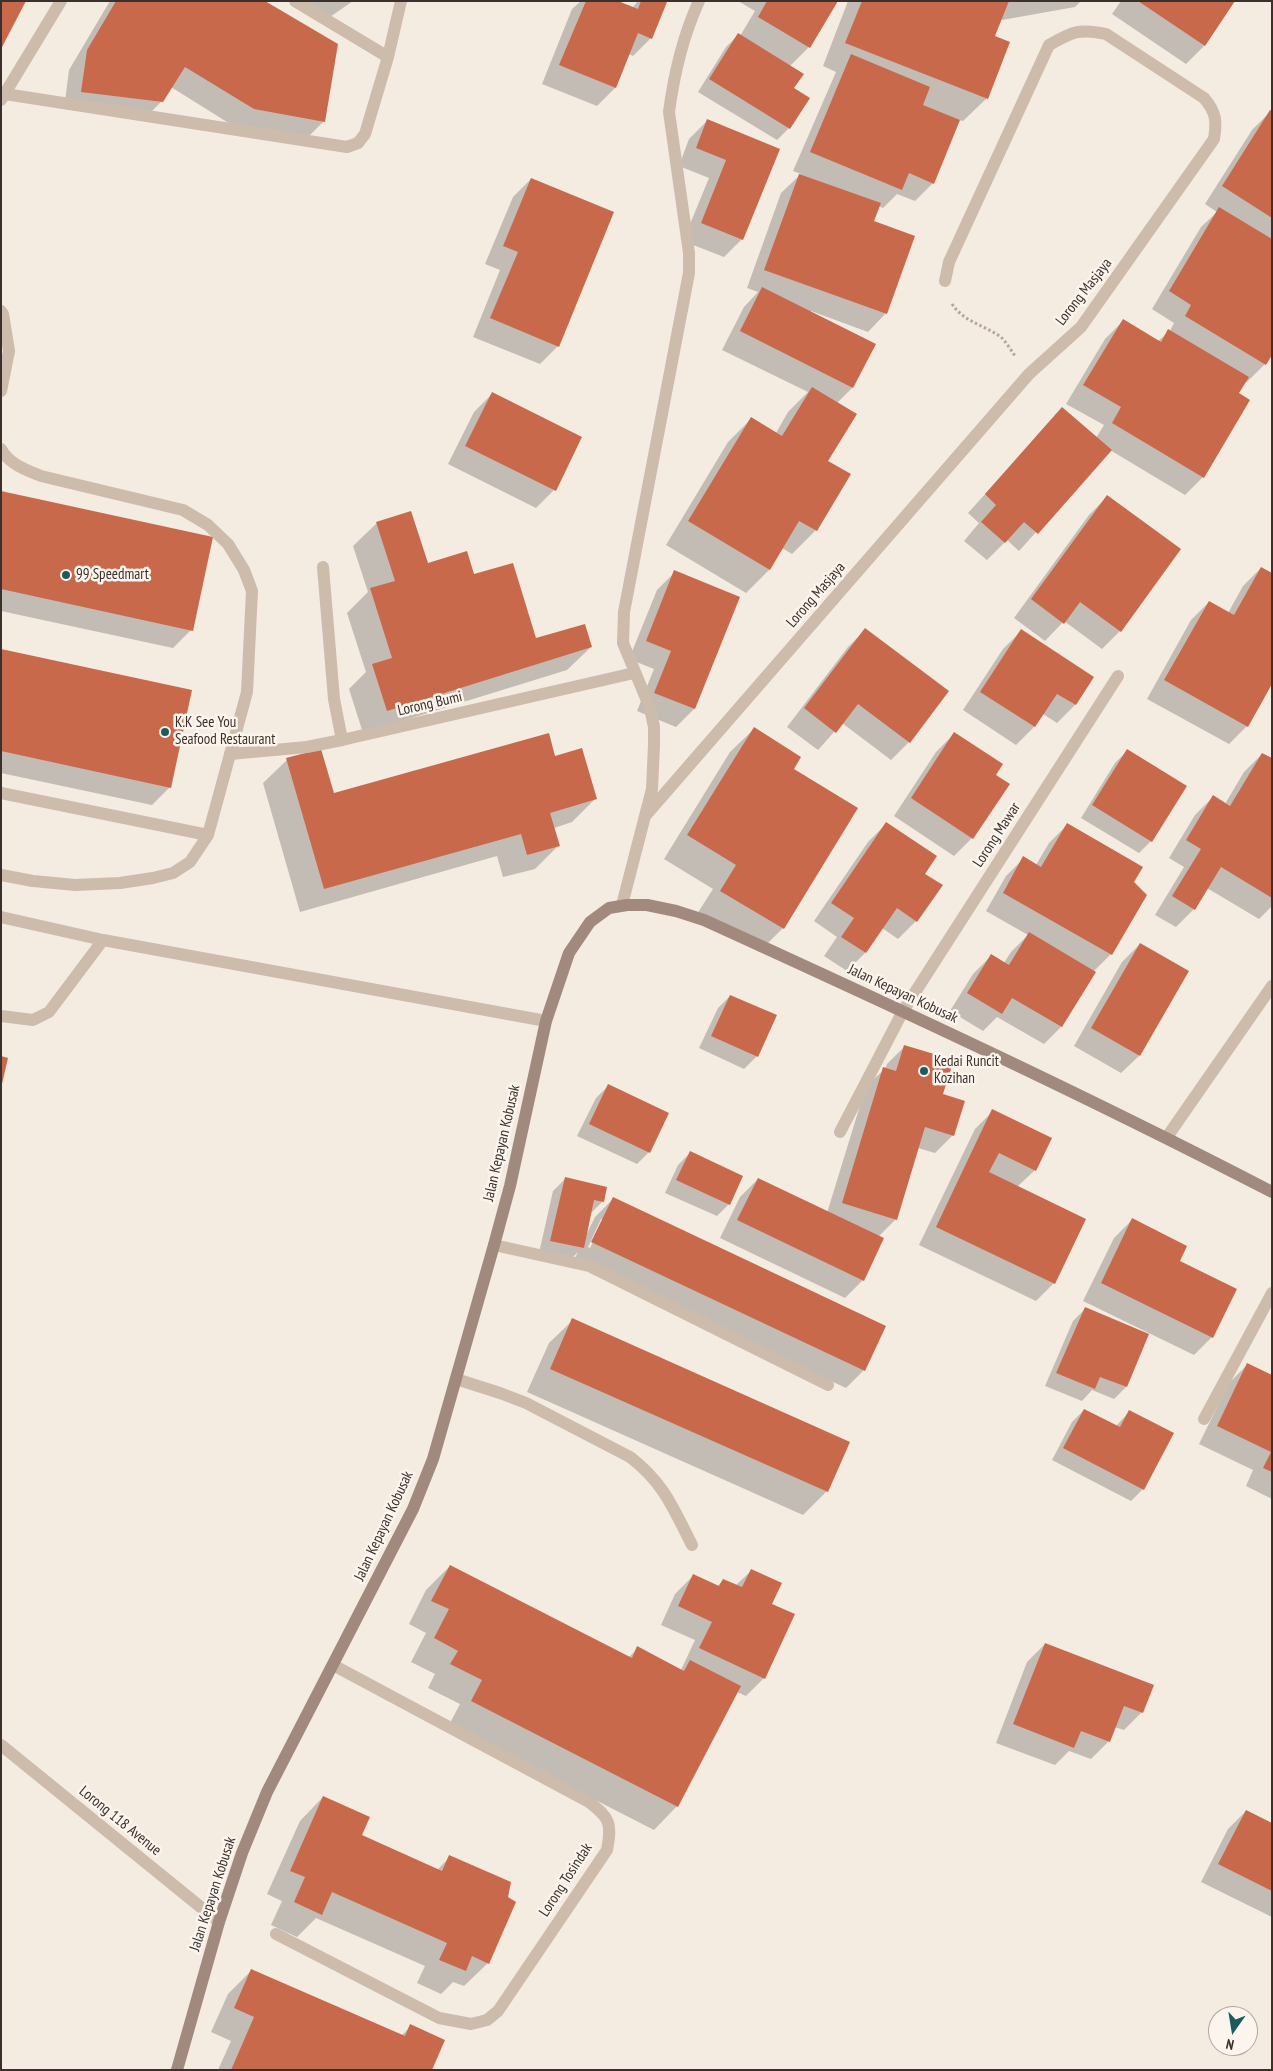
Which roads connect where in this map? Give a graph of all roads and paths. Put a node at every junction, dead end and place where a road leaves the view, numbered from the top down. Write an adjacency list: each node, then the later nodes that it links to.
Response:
1 (61, 1): 6 (street)
2 (295, 1): 5 (street)
3 (401, 1): 5 (street)
4 (699, 1): 13 (street, Lorong Masjaya)
5 (388, 57): 6 (street)
6 (3, 97)
7 (945, 281): 9 (path); 9 (street, Lorong Masjaya)
8 (1, 311): 10 (street)
9 (1029, 374): 18 (street, Lorong Masjaya)
10 (1, 391)
11 (1, 449): 16 (street)
12 (323, 567): 15 (street)
13 (634, 673): 15 (street, Lorong Bumi); 18 (street, Lorong Masjaya)
14 (1118, 676): 25 (street, Lorong Mawar)
15 (342, 740): 16 (street, Lorong Bumi)
16 (230, 754): 19 (street)
17 (1, 793): 19 (street)
18 (646, 815): 21 (street, Lorong Masjaya)
19 (208, 835): 20 (street)
20 (1, 875)
21 (622, 905): 25 (street, Jalan Kepayan Kobusak); 27 (street, Jalan Kepayan Kobusak)
22 (1, 916): 23 (street)
23 (103, 940): 26 (street); 27 (street)
24 (1272, 986): 29 (street)
25 (903, 1011): 28 (street, Lorong Mawar); 29 (street, Jalan Kepayan Kobusak)
26 (1, 1016)
27 (546, 1022): 31 (street, Jalan Kepayan Kobusak)
28 (840, 1132)
29 (1167, 1137): 30 (street, Jalan Kepayan Kobusak)
30 (1272, 1192)
31 (494, 1245): 33 (street, Jalan Kepayan Kobusak); 34 (street)
32 (1272, 1293): 35 (street)
33 (456, 1379): 36 (street); 37 (street, Jalan Kepayan Kobusak)
34 (828, 1384)
35 (1204, 1418)
36 (692, 1545)
37 (333, 1665): 39 (street, Jalan Kepayan Kobusak); 40 (street, Lorong Tosindak)
38 (1, 1745): 39 (street, Lorong 118 Avenue)
39 (219, 1922): 41 (street, Jalan Kepayan Kobusak)
40 (276, 1934)
41 (176, 2070)

